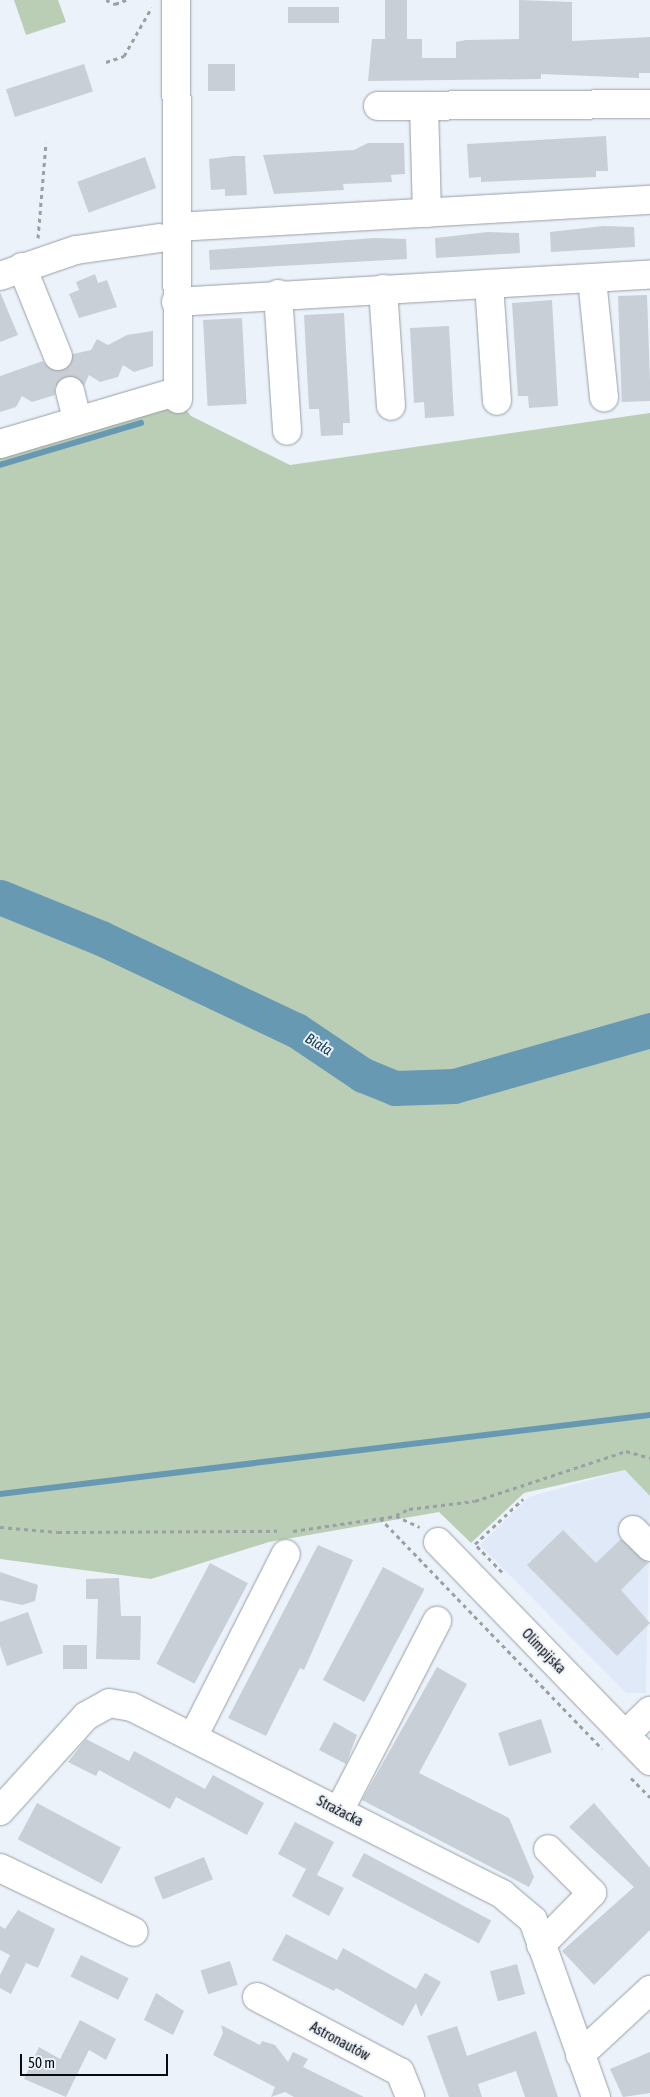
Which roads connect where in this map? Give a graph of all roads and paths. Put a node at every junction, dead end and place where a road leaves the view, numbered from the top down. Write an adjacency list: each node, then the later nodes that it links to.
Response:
1 (106, 0): 2 (path)
2 (126, 0)
3 (156, 0): 5 (path)
4 (176, 0): 12 (street)
5 (106, 62)
6 (650, 104): 8 (street)
7 (378, 106): 8 (street)
8 (424, 106): 11 (street)
9 (46, 142): 13 (path)
10 (650, 200): 11 (street)
11 (426, 213): 12 (street)
12 (168, 233): 13 (street); 19 (street)
13 (19, 269): 20 (street)
14 (650, 275): 15 (street)
15 (592, 279): 16 (street); 22 (street)
16 (489, 284): 17 (street); 23 (street)
17 (383, 289): 18 (street); 24 (street)
18 (278, 294): 19 (street); 26 (street)
19 (176, 302): 25 (street)
20 (58, 356)
21 (70, 391): 25 (street)
22 (604, 396)
23 (497, 401)
24 (391, 406)
25 (77, 420): 27 (street)
26 (287, 431)
27 (0, 444)
28 (650, 1458): 30 (path)
29 (523, 1499): 35 (path)
30 (396, 1516): 31 (path); 33 (path)
31 (380, 1518): 32 (path); 39 (path)
32 (0, 1527)
33 (438, 1542): 39 (street, Olimpijska)
34 (286, 1554): 38 (street)
35 (509, 1579)
36 (437, 1621): 43 (street)
37 (650, 1711): 39 (street)
38 (193, 1737): 42 (street, Strażacka); 43 (street, Strażacka)
39 (617, 1745): 40 (street, Olimpijska)
40 (639, 1768): 41 (path)
41 (650, 1797)
42 (0, 1811)
43 (339, 1811): 47 (street, Strażacka)
44 (548, 1849): 47 (street)
45 (0, 1868): 46 (street)
46 (134, 1932)
47 (541, 1945): 50 (street, Strażacka)
48 (650, 1990): 50 (street)
49 (257, 1997): 51 (street, Astronautów)
50 (580, 2055): 52 (street, Strażacka)
51 (410, 2097)
52 (596, 2097)

